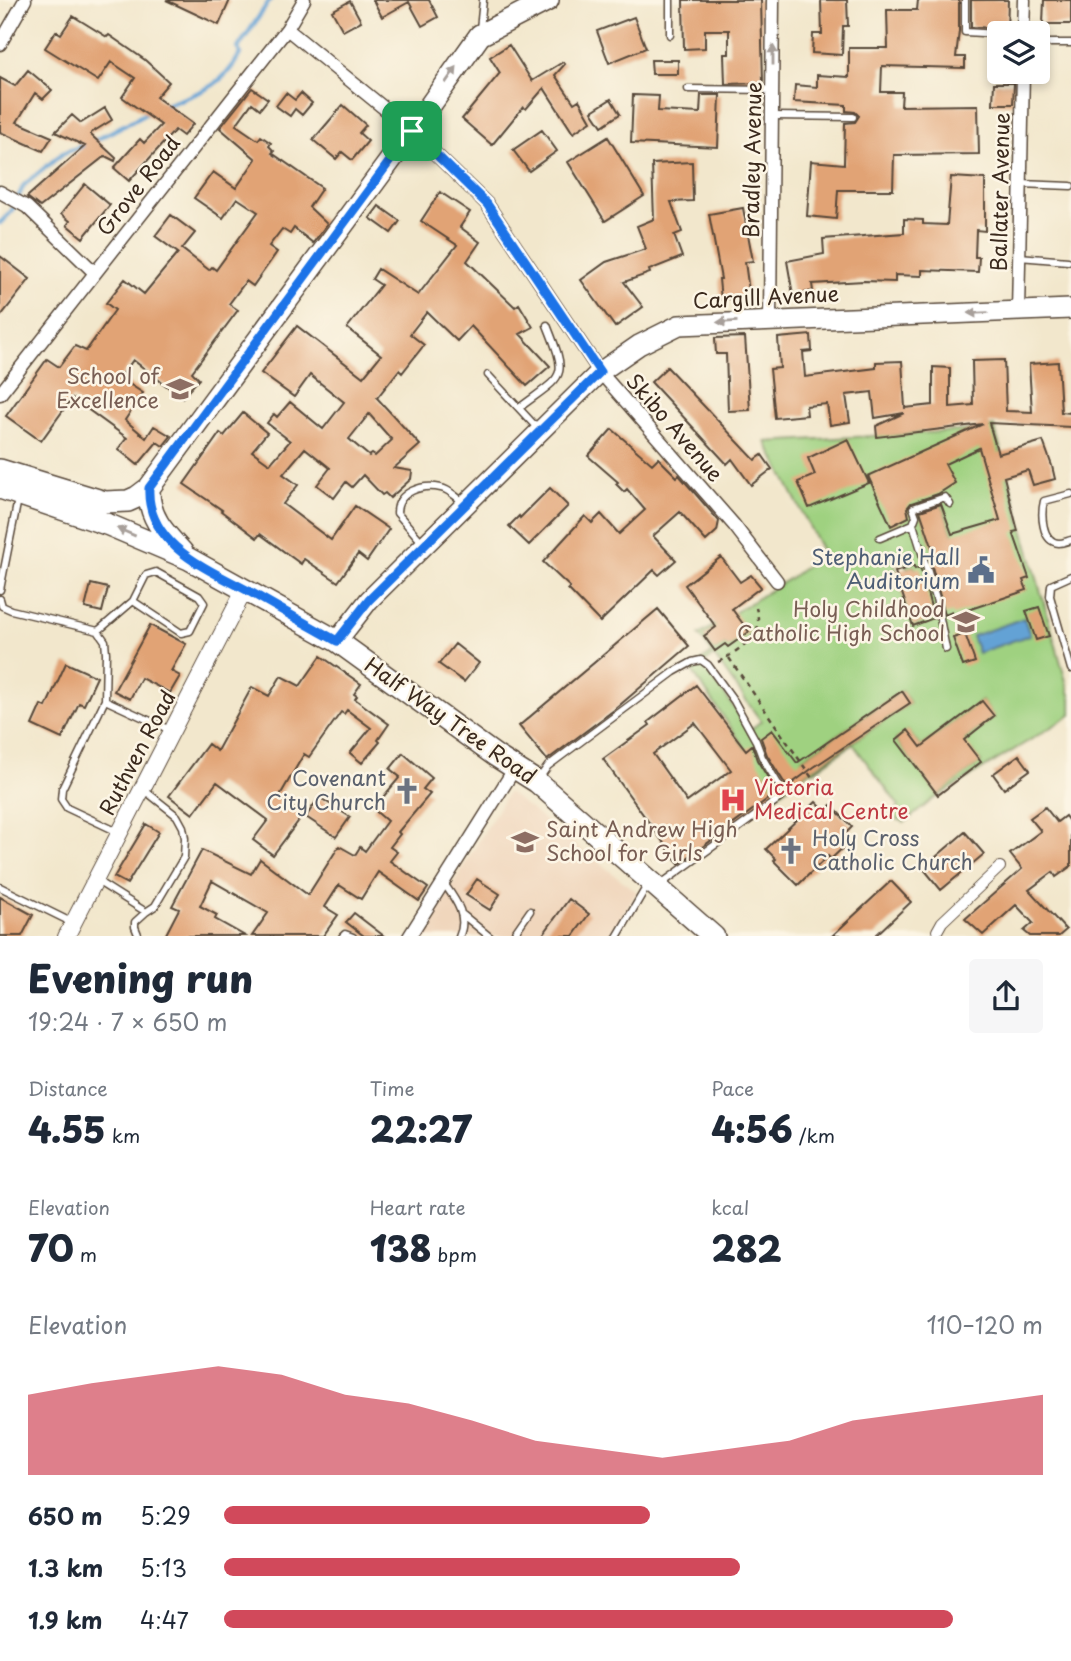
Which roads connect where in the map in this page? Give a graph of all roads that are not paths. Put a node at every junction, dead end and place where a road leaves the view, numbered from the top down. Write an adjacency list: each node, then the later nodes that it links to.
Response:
1 (24, 0): 16 (street)
2 (304, 0): 10 (street, Grove Road)
3 (483, 0): 12 (lane)
4 (670, 0): 13 (lane)
5 (773, 0): 19 (street, Bradley Avenue, one-way to 5)
6 (965, 0): 11 (lane)
7 (1024, 0): 9 (street)
8 (544, 1): 12 (main road)
9 (1023, 21)
10 (287, 29): 22 (street, Skibo Avenue); 28 (street, Grove Road)
11 (987, 34)
12 (480, 35): 22 (main road, one-way to 12)
13 (670, 36)
14 (1050, 43): 15 (lane)
15 (1071, 43)
16 (0, 44)
17 (1023, 84): 23 (street, Ballater Avenue)
18 (688, 89): 19 (lane)
19 (773, 90): 20 (street, Bradley Avenue)
20 (773, 116): 21 (lane); 31 (street, Bradley Avenue)
21 (853, 117)
22 (412, 131): 33 (street, Skibo Avenue); 39 (main road)
23 (1020, 184): 24 (lane); 26 (street, Ballater Avenue)
24 (1071, 186)
25 (5, 195): 28 (street)
26 (1019, 257): 27 (lane); 30 (street, Ballater Avenue)
27 (1068, 261)
28 (95, 273): 35 (street, Grove Road)
29 (1071, 309): 30 (main road, Cargill Avenue)
30 (1018, 312): 31 (main road, Cargill Avenue, one-way to 31)
31 (770, 320): 33 (main road, Cargill Avenue, one-way to 33)
32 (547, 326): 36 (lane)
33 (600, 372): 37 (main road, Cargill Avenue); 50 (street, Skibo Avenue)
34 (488, 375): 36 (lane)
35 (0, 394)
36 (519, 408): 37 (lane)
37 (540, 431): 42 (main road, Cargill Avenue)
38 (0, 470): 39 (main road)
39 (149, 488): 48 (main road)
40 (10, 491): 48 (main road, Half Way Tree Road, one-way to 40); 52 (lane)
41 (1071, 494): 46 (lane)
42 (467, 504): 47 (main road, Cargill Avenue); 47 (lane)
43 (950, 504): 44 (lane)
44 (913, 524): 45 (lane); 57 (lane)
45 (880, 538)
46 (1071, 540)
47 (425, 545): 56 (main road, Cargill Avenue)
48 (189, 559): 51 (main road, Half Way Tree Road)
49 (1071, 576): 58 (lane)
50 (777, 581)
51 (246, 589): 56 (main road, Half Way Tree Road); 60 (street, Ruthven Road)
52 (0, 590)
53 (0, 599): 55 (lane)
54 (133, 601): 54 (lane); 55 (lane)
55 (98, 631): 59 (lane)
56 (337, 641): 61 (main road, Half Way Tree Road)
57 (946, 649)
58 (1071, 669)
59 (104, 701): 60 (lane); 64 (lane)
60 (173, 732): 63 (street, Ruthven Road)
61 (516, 768): 62 (main road, Half Way Tree Road); 67 (street)
62 (537, 782): 68 (main road, Half Way Tree Road); 68 (lane)
63 (143, 789): 64 (street, Ruthven Road); 71 (lane)
64 (120, 832): 66 (street, Ruthven Road)
65 (1000, 867): 74 (street)
66 (95, 880): 71 (lane); 73 (street, Ruthven Road)
67 (443, 882): 72 (lane); 78 (street)
68 (654, 883): 82 (lane); 83 (main road, Half Way Tree Road)
69 (0, 887): 73 (lane)
70 (530, 911): 81 (lane)
71 (146, 912): 75 (lane)
72 (463, 915): 79 (lane); 80 (lane)
73 (70, 930)
74 (937, 931)
75 (139, 936)
76 (342, 936): 77 (lane)
77 (353, 936)
78 (409, 936)
79 (459, 936)
80 (490, 936)
81 (512, 936)
82 (617, 936)
83 (714, 936)

